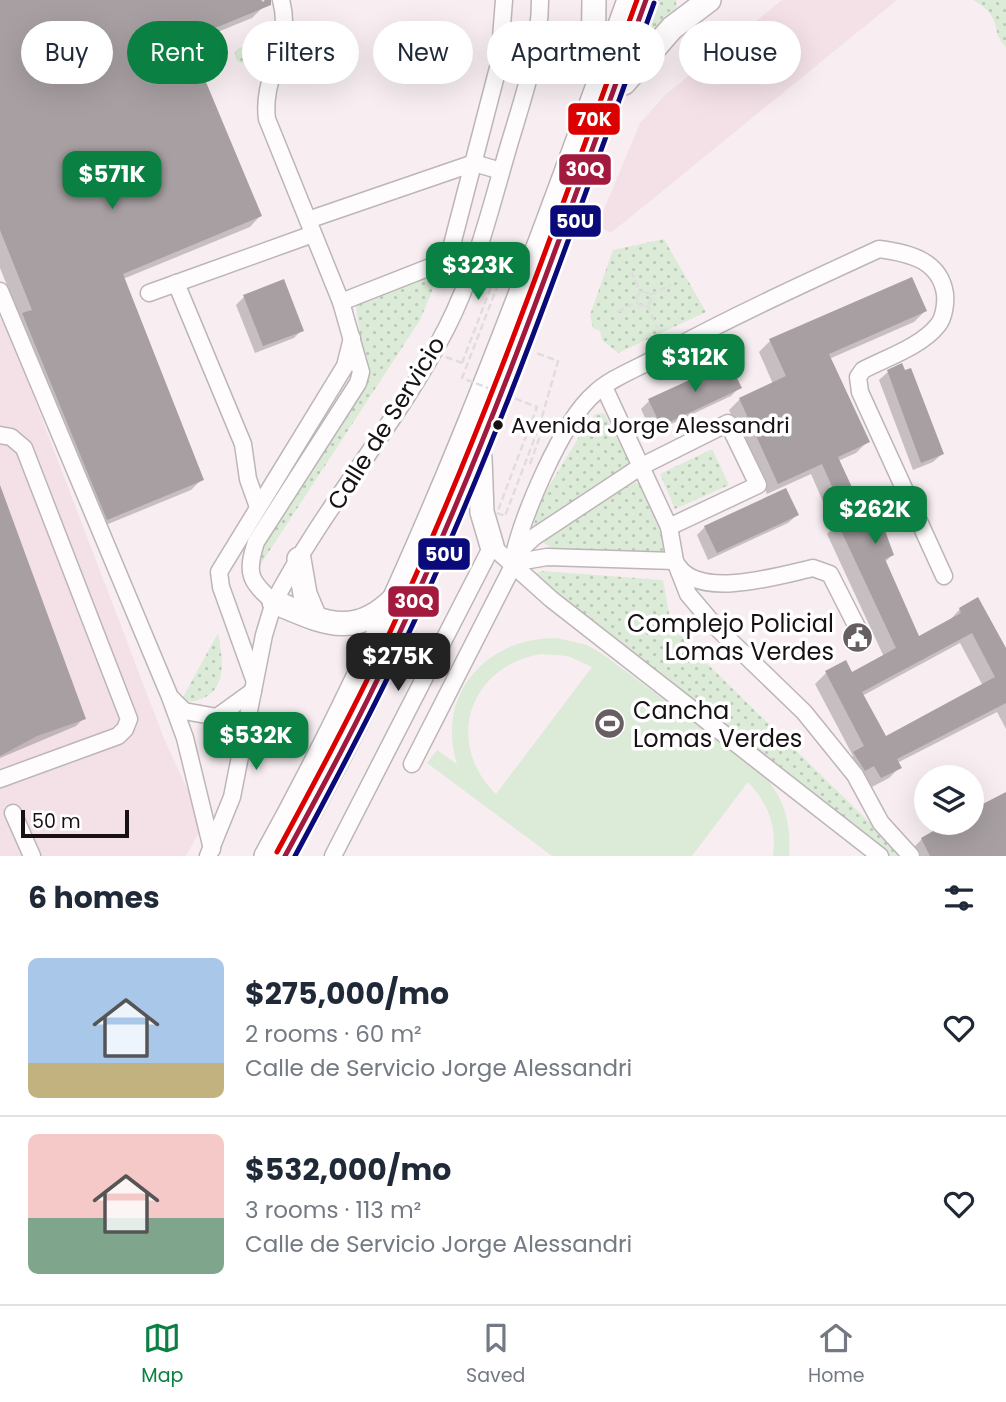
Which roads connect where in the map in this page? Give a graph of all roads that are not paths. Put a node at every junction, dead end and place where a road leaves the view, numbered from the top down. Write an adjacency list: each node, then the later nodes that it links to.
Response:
1 (281, 0): 15 (street)
2 (504, 0): 9 (street)
3 (540, 0): 10 (street, Calle de Servicio)
4 (594, 0): 8 (highway)
5 (629, 0): 8 (highway)
6 (646, 0): 8 (highway)
7 (709, 0): 8 (highway)
8 (595, 117): 23 (highway); 33 (highway)
9 (483, 131): 10 (street); 11 (street)
10 (511, 138): 12 (street, Calle de Servicio)
11 (474, 163): 12 (street); 13 (street); 15 (street)
12 (501, 171): 14 (street, Calle de Servicio)
13 (460, 211): 14 (street); 19 (street)
14 (487, 218): 29 (street, Calle de Servicio)
15 (310, 227): 16 (street); 19 (street)
16 (176, 284): 18 (street); 25 (street)
17 (0, 291): 38 (street)
18 (149, 293)
19 (341, 302): 20 (street)
20 (352, 336): 25 (street); 34 (street)
21 (604, 387): 24 (street); 31 (street); 32 (street)
22 (0, 435): 40 (street)
23 (480, 448): 27 (highway); 28 (highway)
24 (640, 467): 26 (street); 26 (street); 31 (street)
25 (258, 507): 37 (street)
26 (669, 527): 30 (street)
27 (492, 546): 28 (highway); 31 (street); 46 (street)
28 (438, 548): 45 (highway)
29 (299, 559): 34 (street, Calle de Servicio); 35 (highway)
30 (675, 561): 31 (street); 36 (street); 48 (street)
31 (512, 563): 39 (street); 47 (street)
32 (944, 576)
33 (400, 593): 35 (highway); 44 (highway)
34 (274, 602): 35 (highway); 37 (street, Calle de Servicio)
35 (315, 618)
36 (860, 633)
37 (254, 686): 38 (street); 42 (street, Calle de Servicio)
38 (170, 697): 42 (street)
39 (412, 764)
40 (0, 779)
41 (13, 813): 43 (street)
42 (210, 852)
43 (32, 856)
44 (266, 856)
45 (285, 856)
46 (333, 856)
47 (880, 856)
48 (911, 856)

